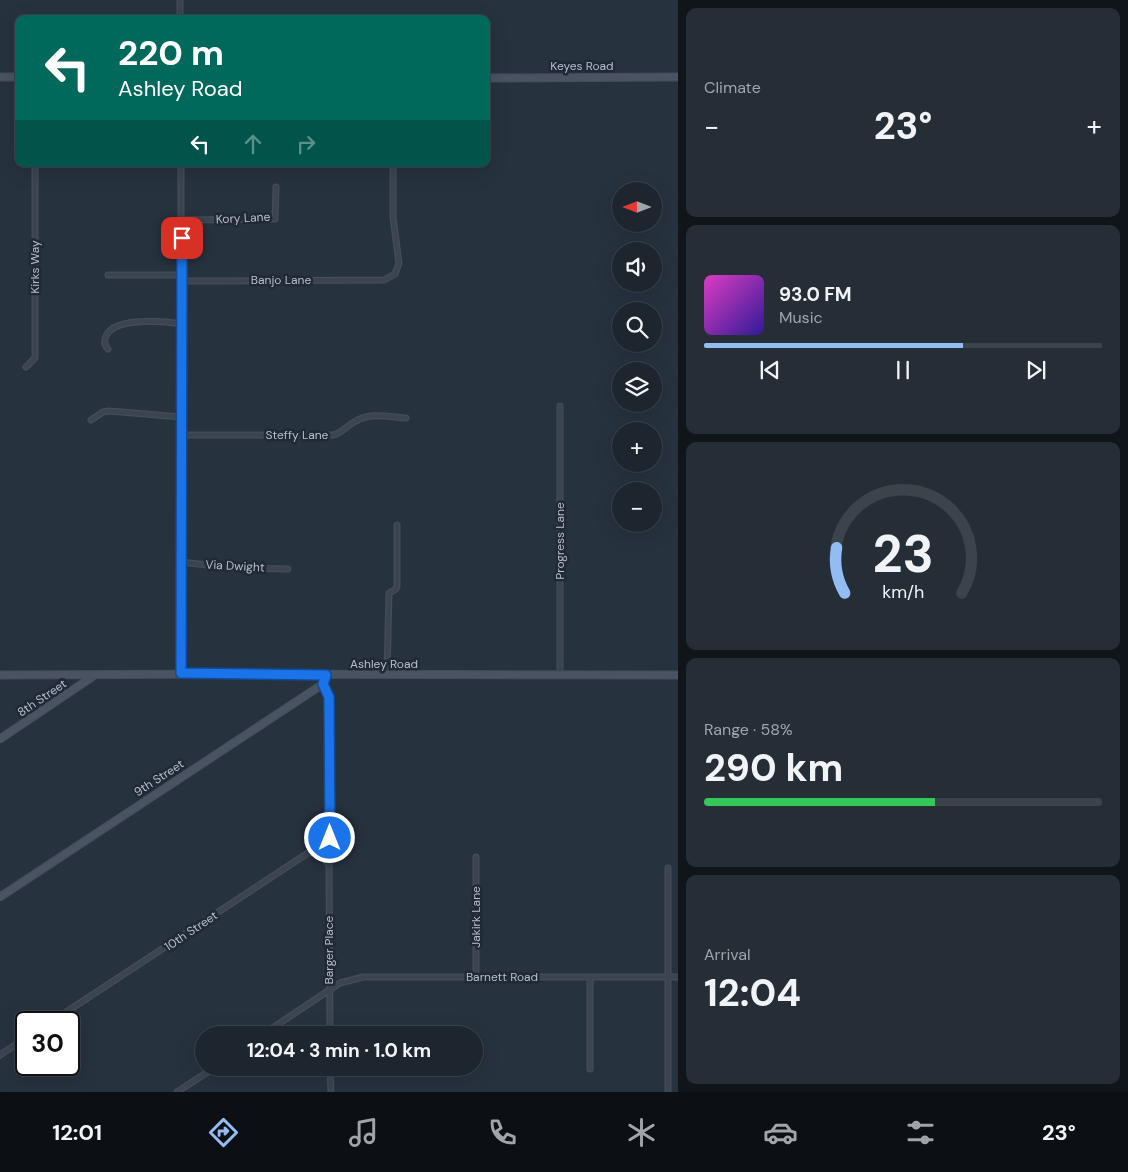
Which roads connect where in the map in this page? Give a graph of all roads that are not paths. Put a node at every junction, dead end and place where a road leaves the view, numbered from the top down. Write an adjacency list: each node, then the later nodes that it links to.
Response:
1 (180, 0): 2 (street)
2 (180, 15)
3 (0, 77): 4 (street)
4 (15, 77)
5 (678, 77): 6 (street, Keyes Road)
6 (490, 78)
7 (35, 167): 16 (street, Kirks Way)
8 (181, 167): 11 (street)
9 (392, 167): 13 (street, Banjo Lane)
10 (276, 187): 11 (street, Kory Lane)
11 (181, 220): 13 (street)
12 (108, 275): 13 (street, Banjo Lane)
13 (182, 278): 14 (street)
14 (182, 324): 15 (street); 18 (street)
15 (108, 350)
16 (26, 367)
17 (560, 406): 30 (street, Progress Lane)
18 (181, 417): 20 (street); 21 (street)
19 (406, 418): 21 (street, Steffy Lane)
20 (91, 420)
21 (181, 435): 23 (street)
22 (397, 525): 29 (street)
23 (181, 562): 24 (street, Via Dwight); 25 (street)
24 (288, 569)
25 (181, 673): 27 (street, Ashley Road); 28 (street, Ashley Road)
26 (0, 675): 27 (street, Ashley Road)
27 (96, 675): 33 (street, 8th Street)
28 (326, 675): 29 (street, Ashley Road); 32 (street)
29 (387, 675): 30 (street, Ashley Road)
30 (560, 675): 31 (street, Ashley Road)
31 (678, 675)
32 (323, 684): 34 (street); 38 (street, 9th Street)
33 (0, 739)
34 (330, 838)
35 (476, 857): 39 (street, Jakirk Lane)
36 (329, 865): 43 (street, Barger Place); 44 (street, 10th Street)
37 (668, 868): 41 (street)
38 (0, 897)
39 (476, 977): 40 (street, Barnett Road); 43 (street, Barnett Road)
40 (590, 977): 41 (street, Barnett Road); 49 (street)
41 (668, 977): 42 (street, Barnett Road); 54 (street)
42 (678, 977)
43 (329, 990): 45 (street, Barnett Road); 46 (street, Barger Place)
44 (68, 1011)
45 (275, 1026)
46 (330, 1026)
47 (15, 1045): 48 (street)
48 (0, 1055)
49 (590, 1069)
50 (202, 1076): 52 (street)
51 (330, 1076): 53 (street)
52 (177, 1092)
53 (331, 1092)
54 (668, 1092)

